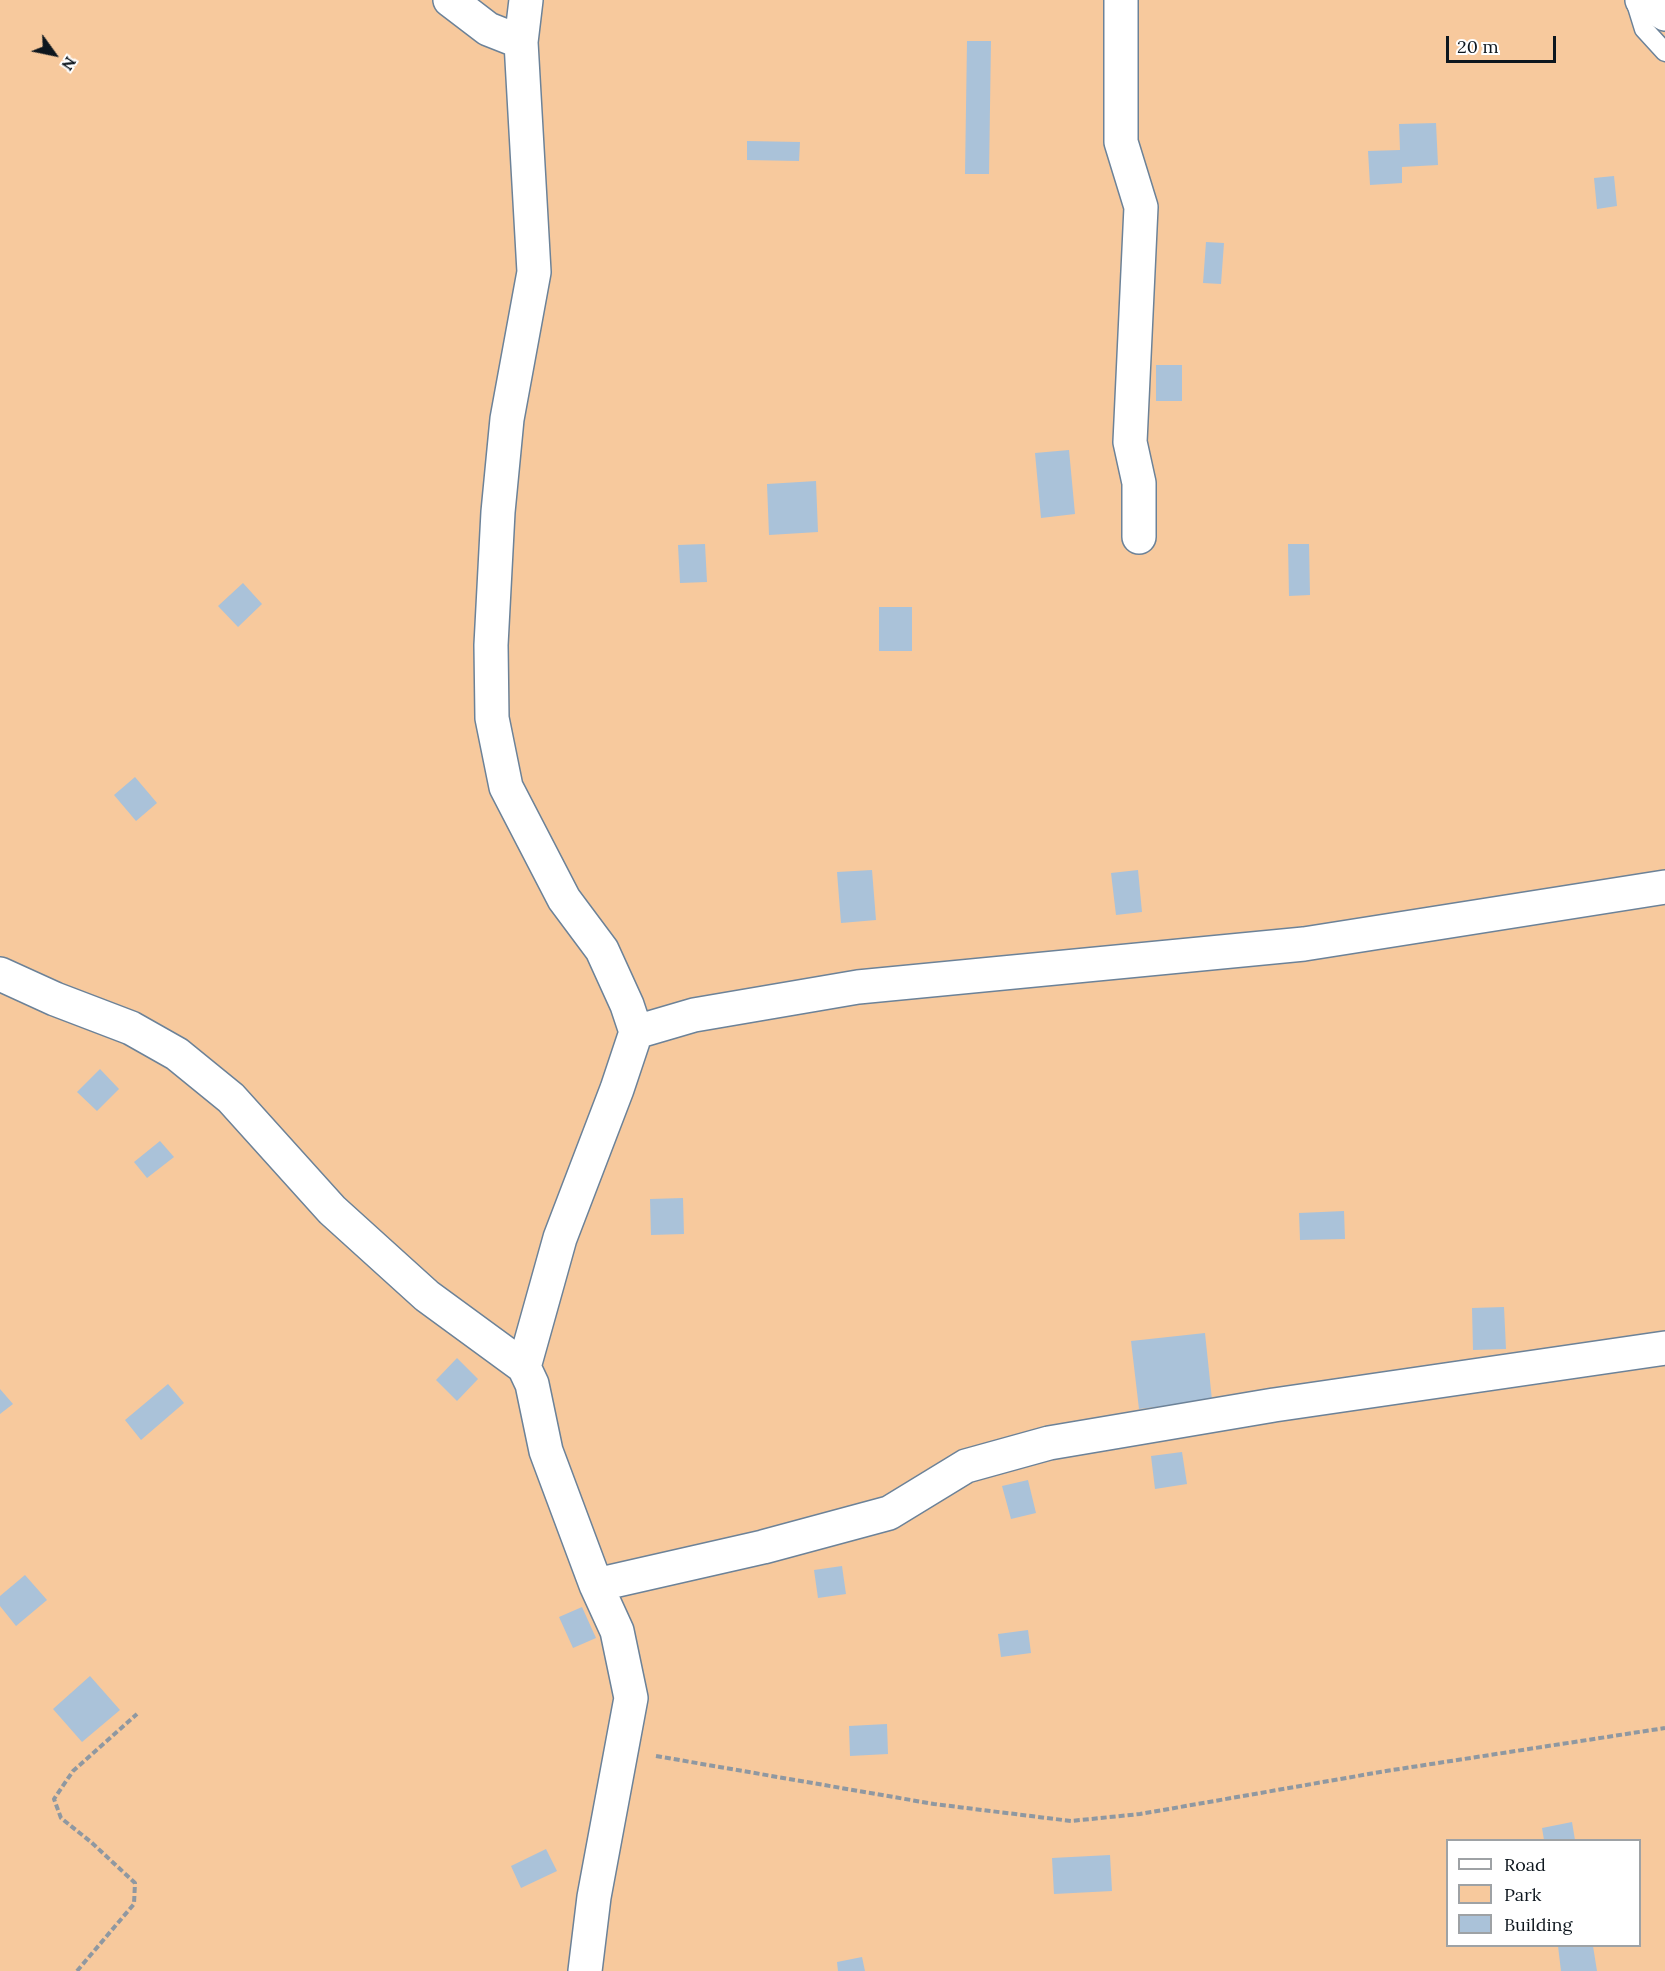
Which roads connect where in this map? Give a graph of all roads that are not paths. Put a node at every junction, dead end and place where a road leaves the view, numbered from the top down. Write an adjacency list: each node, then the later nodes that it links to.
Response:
1 (450, 0): 7 (street)
2 (526, 0): 7 (street)
3 (1121, 0): 9 (street)
4 (1635, 0): 8 (lane)
5 (1642, 0): 6 (street)
6 (1665, 14)
7 (521, 42): 12 (street)
8 (1665, 52)
9 (1139, 537)
10 (1665, 887): 12 (street)
11 (0, 974): 14 (street)
12 (636, 1032): 14 (street)
13 (1665, 1348): 15 (street)
14 (524, 1366): 15 (street)
15 (596, 1584): 16 (street)
16 (585, 1971)

